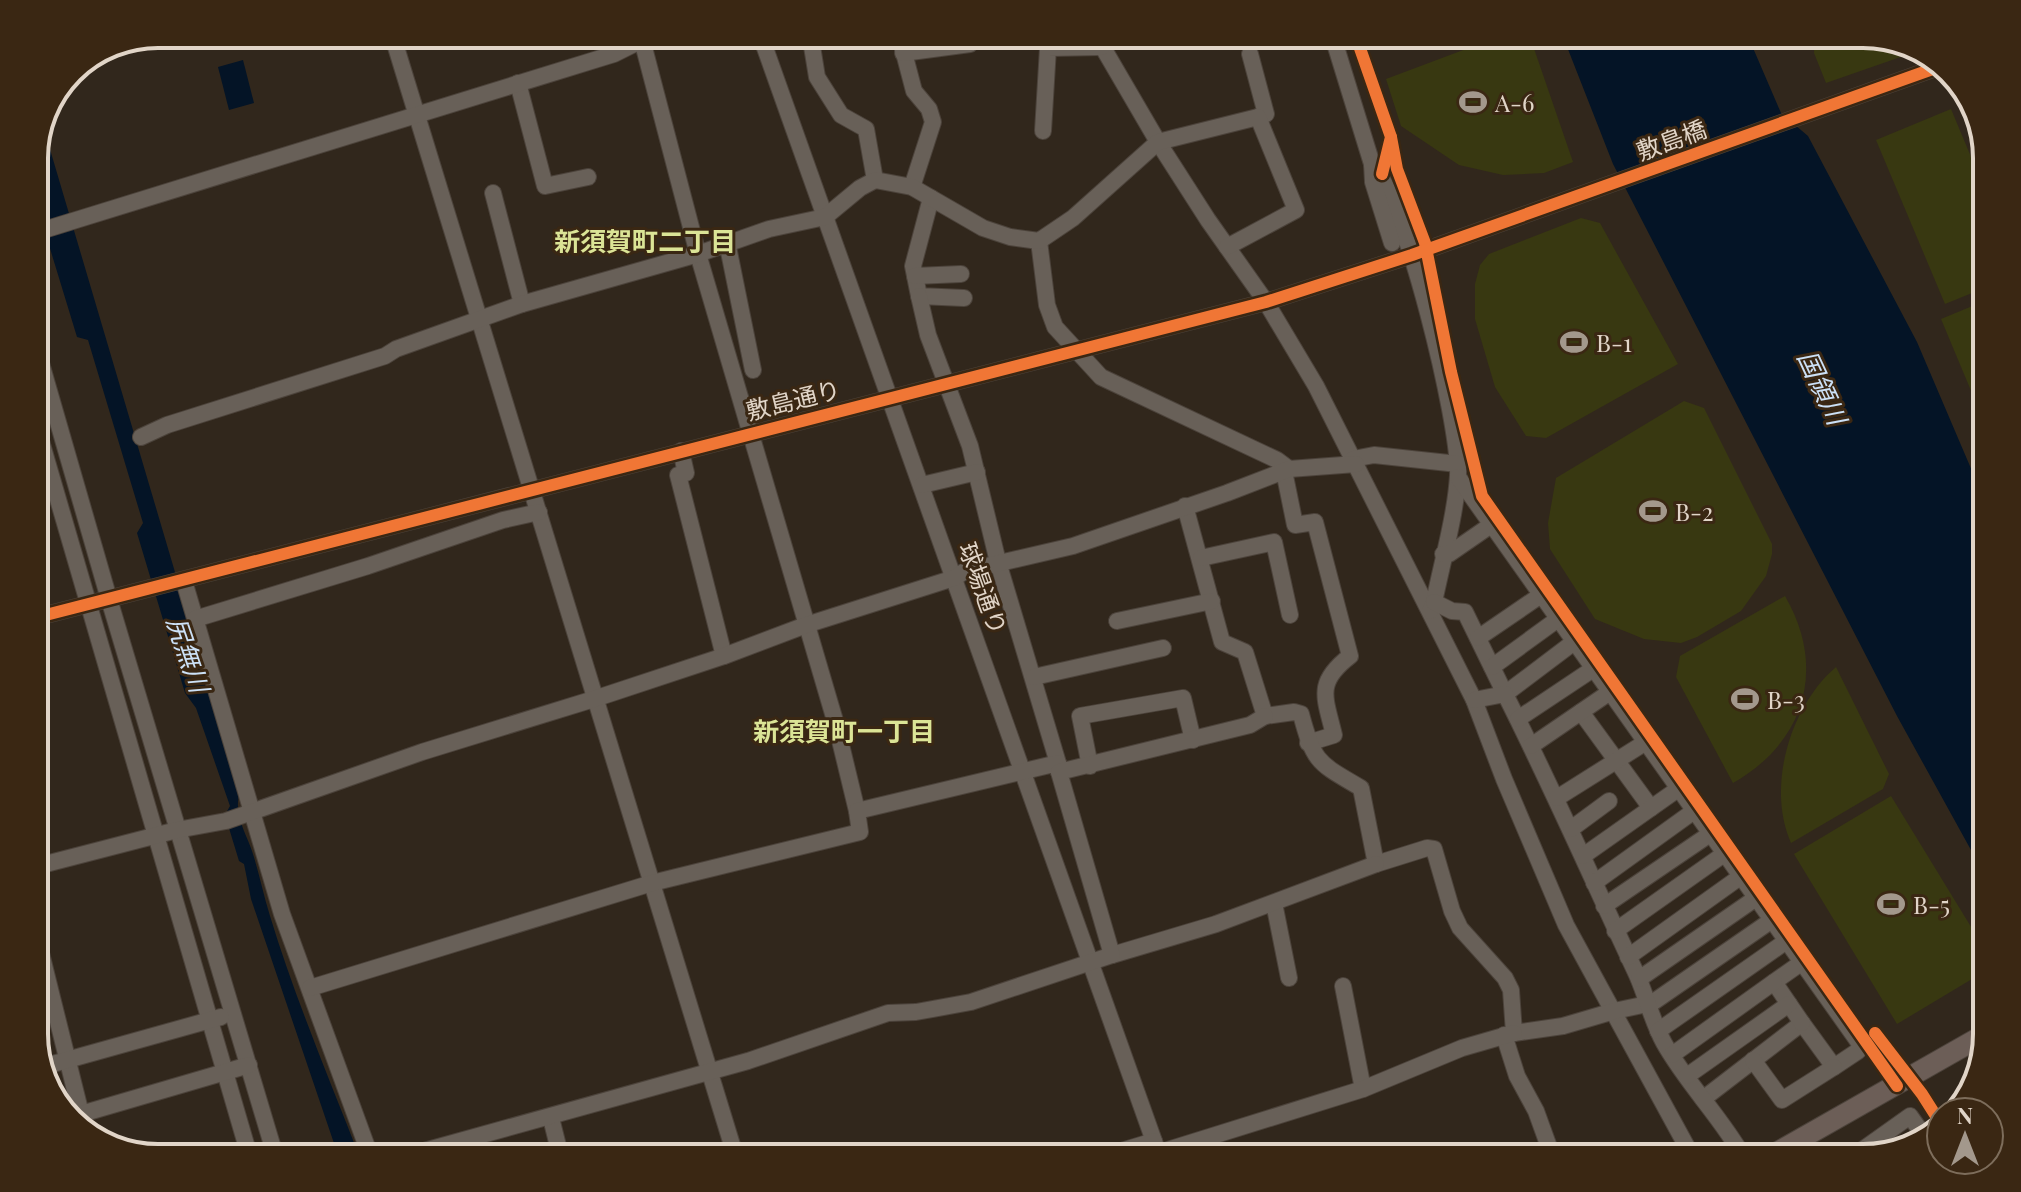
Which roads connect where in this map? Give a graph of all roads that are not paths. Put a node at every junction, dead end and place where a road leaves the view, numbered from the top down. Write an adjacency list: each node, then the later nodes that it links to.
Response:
1 (397, 48): 15 (street)
2 (626, 48): 14 (street)
3 (651, 48): 31 (street)
4 (765, 48): 25 (street, 球場通り)
5 (812, 48): 21 (street)
6 (902, 48): 11 (street)
7 (940, 48): 11 (street)
8 (1048, 48): 17 (street)
9 (1102, 48): 18 (street)
10 (1336, 48): 19 (street)
11 (903, 53): 22 (street)
12 (1250, 54): 16 (street)
13 (1929, 70): 32 (street, 敷島橋)
14 (518, 83): 15 (street); 20 (street)
15 (418, 113): 26 (street); 39 (street)
16 (1258, 117): 18 (street); 30 (street)
17 (1043, 131)
18 (1158, 142): 27 (street); 30 (street)
19 (1372, 164): 29 (street); 32 (street)
20 (588, 177)
21 (875, 180): 22 (street); 25 (street)
22 (912, 187): 24 (street)
23 (493, 193): 38 (street)
24 (931, 198): 27 (street); 34 (street)
25 (825, 217): 28 (street); 44 (street, 球場通り)
26 (48, 229)
27 (1039, 241): 40 (street)
28 (727, 242): 31 (street); 41 (street)
29 (1392, 243)
30 (1227, 247): 37 (street)
31 (698, 254): 38 (street); 45 (street)
32 (1413, 254): 37 (street, 敷島通り); 51 (street)
33 (961, 274): 34 (street)
34 (915, 276): 35 (street)
35 (919, 296): 36 (street); 42 (street)
36 (964, 298)
37 (1266, 302): 40 (street, 敷島通り); 48 (street)
38 (522, 304): 39 (street)
39 (480, 318): 46 (street); 54 (street)
40 (1077, 351): 42 (street, 敷島通り); 50 (street)
41 (753, 370)
42 (947, 383): 44 (street, 敷島通り); 52 (street)
43 (48, 388): 64 (street)
44 (891, 397): 45 (street, 敷島通り); 53 (street, 球場通り)
45 (750, 432): 47 (street, 敷島通り); 73 (street)
46 (141, 437)
47 (681, 451): 54 (street, 敷島通り); 77 (street)
48 (1354, 462): 50 (street); 51 (street); 67 (street)
49 (48, 464): 66 (street)
50 (1286, 470): 55 (street); 90 (street)
51 (1458, 471): 57 (street); 58 (street)
52 (977, 472): 53 (street); 60 (street)
53 (922, 485): 61 (street, 球場通り)
54 (531, 491): 56 (street); 62 (street, 敷島通り)
55 (1185, 506): 59 (street); 60 (street)
56 (539, 512): 70 (street); 83 (street)
57 (1491, 525): 58 (street); 63 (street)
58 (1443, 554): 67 (street)
59 (1201, 558): 65 (street); 69 (street)
60 (998, 562): 61 (street); 80 (street)
61 (954, 578): 73 (street); 95 (street, 球場通り)
62 (182, 582): 64 (street, 敷島通り); 70 (street)
63 (1541, 595): 71 (street); 74 (street)
64 (109, 599): 66 (street); 104 (street)
65 (1212, 601): 72 (street); 86 (street)
66 (90, 604): 68 (street); 106 (street)
67 (1432, 606): 74 (street); 84 (street)
68 (48, 614)
69 (1290, 615)
70 (195, 619): 102 (street)
71 (1558, 619): 75 (street); 78 (street)
72 (1117, 621)
73 (806, 625): 77 (street); 100 (street)
74 (1478, 638): 78 (street)
75 (1574, 642): 79 (street); 82 (street)
76 (1163, 648): 80 (street)
77 (724, 656): 83 (street)
78 (1492, 667): 82 (street)
79 (1593, 669): 81 (street); 87 (street)
80 (1034, 677): 94 (street)
81 (1610, 692): 85 (street); 89 (street)
82 (1505, 694): 84 (street); 87 (street)
83 (594, 699): 102 (street); 112 (street)
84 (1474, 700): 132 (street)
85 (1581, 712): 91 (street); 92 (street)
86 (1265, 716): 88 (street); 90 (street)
87 (1518, 719): 91 (street)
88 (1193, 740): 93 (street); 93 (street)
89 (1646, 742): 92 (street); 96 (street)
90 (1308, 743): 110 (street)
91 (1531, 746): 97 (street)
92 (1617, 760): 97 (street); 99 (street)
93 (1090, 766): 94 (street)
94 (1058, 768): 95 (street); 120 (street)
95 (1024, 770): 100 (street); 122 (street, 球場通り)
96 (1678, 789): 99 (street); 101 (street)
97 (1557, 798): 103 (street)
98 (1609, 801): 103 (street)
99 (1651, 808): 108 (street)
100 (857, 811): 112 (street)
101 (1694, 811): 105 (street); 113 (street)
102 (248, 813): 104 (street); 129 (street)
103 (1571, 829): 108 (street)
104 (177, 830): 106 (street); 133 (street)
105 (1710, 834): 107 (street); 116 (street)
106 (158, 835): 109 (street); 134 (street)
107 (1724, 854): 111 (street); 118 (street)
108 (1583, 856): 113 (street)
109 (48, 863)
110 (1376, 864): 115 (street); 137 (street)
111 (1740, 877): 114 (street); 121 (street)
112 (652, 883): 129 (street); 146 (street)
113 (1594, 883): 116 (street)
114 (1756, 898): 117 (street); 125 (street)
115 (1274, 903): 120 (street); 124 (street)
116 (1604, 906): 118 (street)
117 (1772, 920): 119 (street); 130 (street)
118 (1615, 931): 121 (street)
119 (1785, 942): 123 (street); 136 (street)
120 (1112, 955): 122 (street)
121 (1628, 957): 125 (street)
122 (1092, 962): 146 (street); 162 (street, 球場通り)
123 (1801, 963): 126 (street); 145 (street)
124 (1289, 978)
125 (1639, 979): 130 (street)
126 (1774, 982): 131 (street); 140 (street)
127 (48, 984): 142 (street)
128 (1343, 986): 149 (street)
129 (310, 988): 158 (street)
130 (1648, 1003): 132 (street); 136 (street)
131 (1789, 1004): 135 (street); 138 (street)
132 (1614, 1011): 137 (street); 165 (street)
133 (233, 1013): 134 (street); 144 (street)
134 (211, 1019): 142 (street); 147 (street)
135 (1802, 1023): 141 (street); 145 (street)
136 (1658, 1031): 140 (street)
137 (1509, 1034): 149 (street); 164 (street)
138 (1742, 1036): 141 (street); 148 (street)
139 (1972, 1042): 167 (main road)
140 (1672, 1055): 148 (street)
141 (1755, 1058): 145 (street); 150 (street)
142 (66, 1059): 143 (street); 151 (street)
143 (52, 1064)
144 (249, 1065): 147 (street); 157 (street)
145 (1834, 1067)
146 (708, 1071): 153 (street); 161 (street)
147 (226, 1072): 152 (street); 156 (street)
148 (1687, 1076): 150 (street)
149 (1363, 1089): 163 (street)
150 (1703, 1099): 166 (street)
151 (76, 1107)
152 (85, 1116)
153 (551, 1118): 159 (street); 160 (street)
154 (1919, 1128): 155 (street)
155 (1871, 1143)
156 (246, 1144)
157 (272, 1144)
158 (366, 1144)
159 (452, 1144)
160 (558, 1144)
161 (731, 1144)
162 (1156, 1144)
163 (1181, 1144)
164 (1548, 1144)
165 (1685, 1144)
166 (1736, 1144)
167 (1792, 1144)

